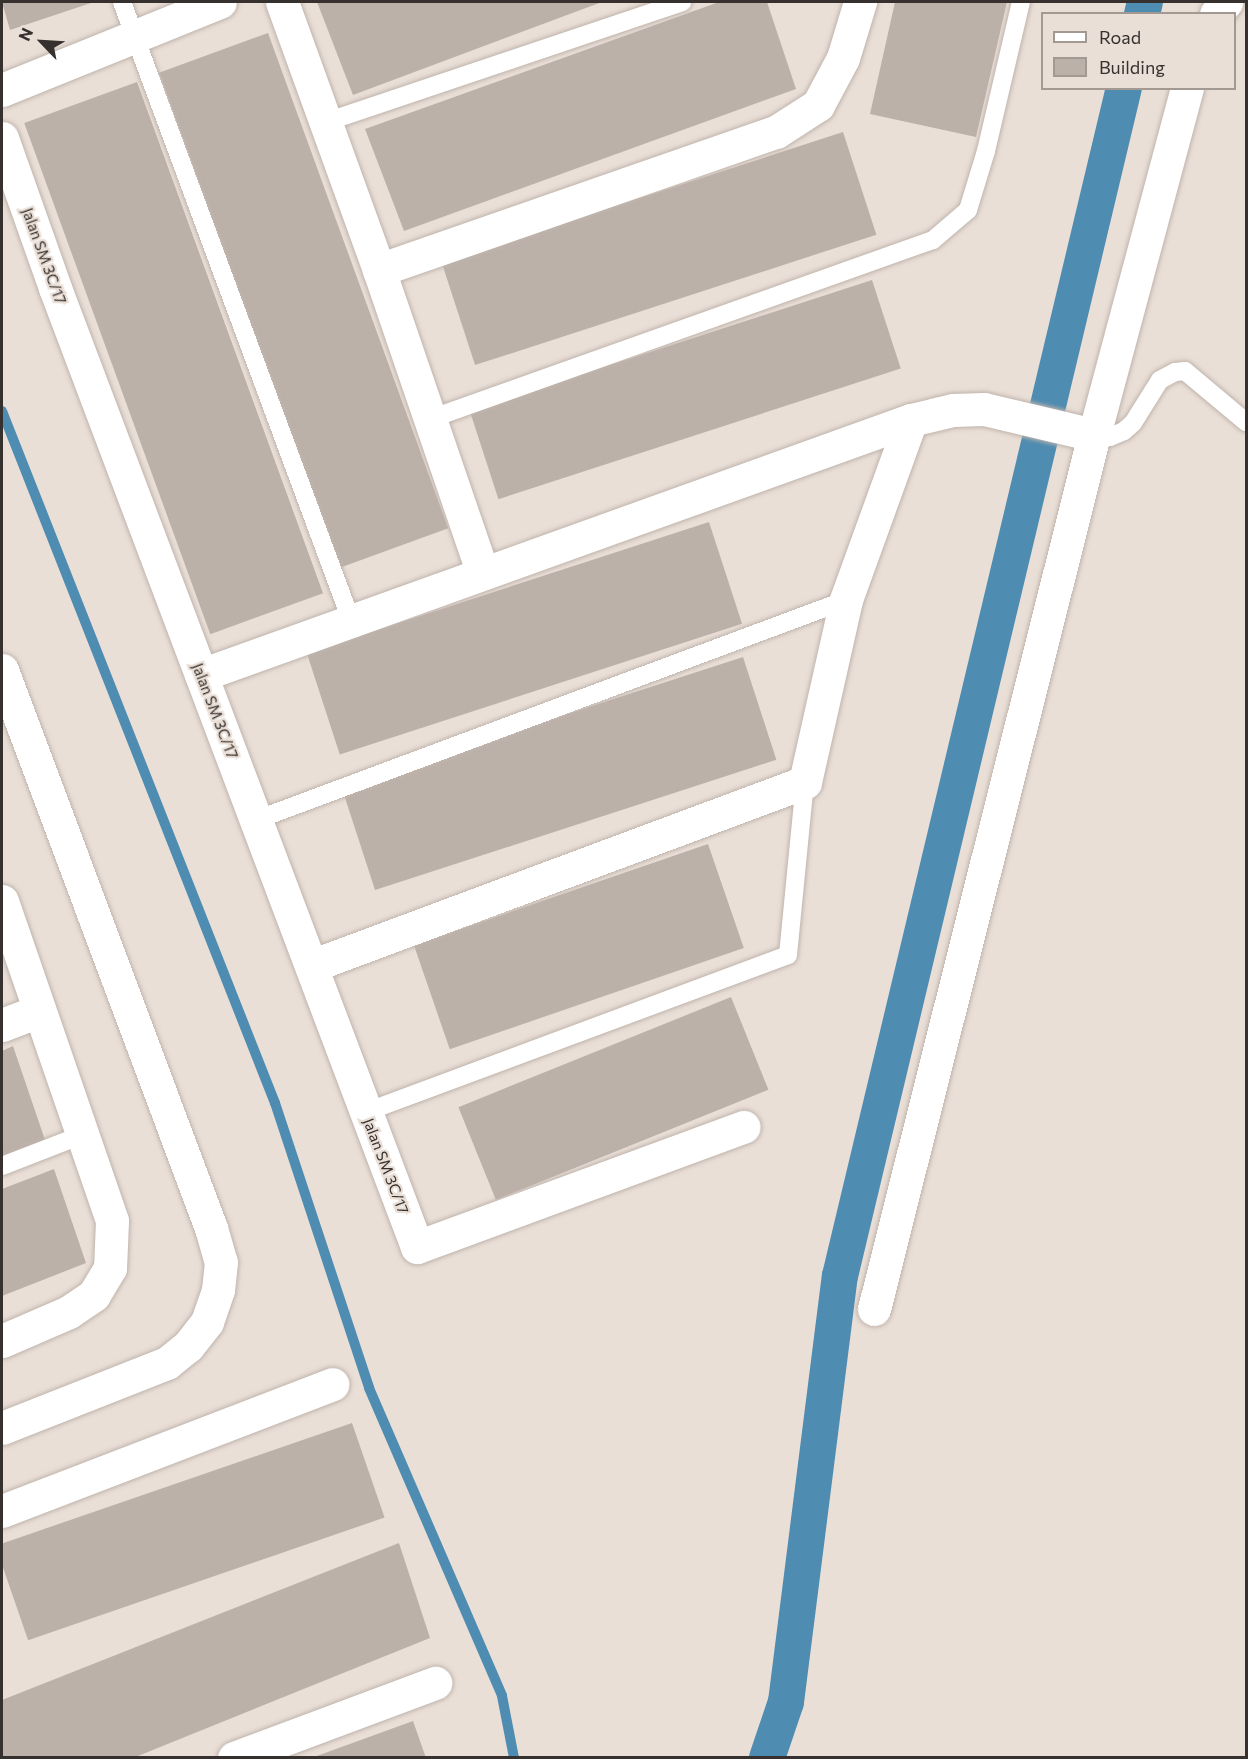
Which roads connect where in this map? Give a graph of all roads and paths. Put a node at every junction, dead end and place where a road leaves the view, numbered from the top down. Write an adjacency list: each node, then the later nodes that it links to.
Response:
1 (122, 2): 7 (lane)
2 (220, 2): 7 (street)
3 (282, 2): 10 (street)
4 (682, 2): 10 (lane)
5 (860, 2): 13 (street)
6 (1021, 2): 14 (lane)
7 (134, 36): 8 (street); 20 (lane)
8 (2, 90)
9 (1185, 90): 17 (street)
10 (326, 122): 13 (street)
11 (2, 138): 12 (street, Jalan SM 3C/17)
12 (8, 177): 22 (street, Jalan SM 3C/17)
13 (379, 270): 14 (street)
14 (430, 419): 18 (street)
15 (911, 420): 17 (street); 18 (street); 19 (street)
16 (1246, 422): 17 (lane)
17 (1081, 431): 33 (street)
18 (483, 573): 20 (street)
19 (846, 600): 23 (street); 24 (lane)
20 (351, 621): 22 (street)
21 (2, 670): 36 (street)
22 (201, 675): 24 (street, Jalan SM 3C/17)
23 (805, 782): 26 (street); 29 (lane)
24 (256, 820): 26 (street, Jalan SM 3C/17)
25 (2, 900): 27 (street)
26 (311, 966): 29 (street, Jalan SM 3C/17)
27 (39, 1011): 28 (street); 31 (street)
28 (2, 1025)
29 (366, 1112): 30 (street, Jalan SM 3C/17)
30 (744, 1127)
31 (82, 1135): 32 (lane); 34 (street)
32 (2, 1166)
33 (874, 1309)
34 (2, 1341)
35 (332, 1384): 37 (street)
36 (2, 1428)
37 (2, 1511)
38 (435, 1683): 39 (street)
39 (234, 1758)

